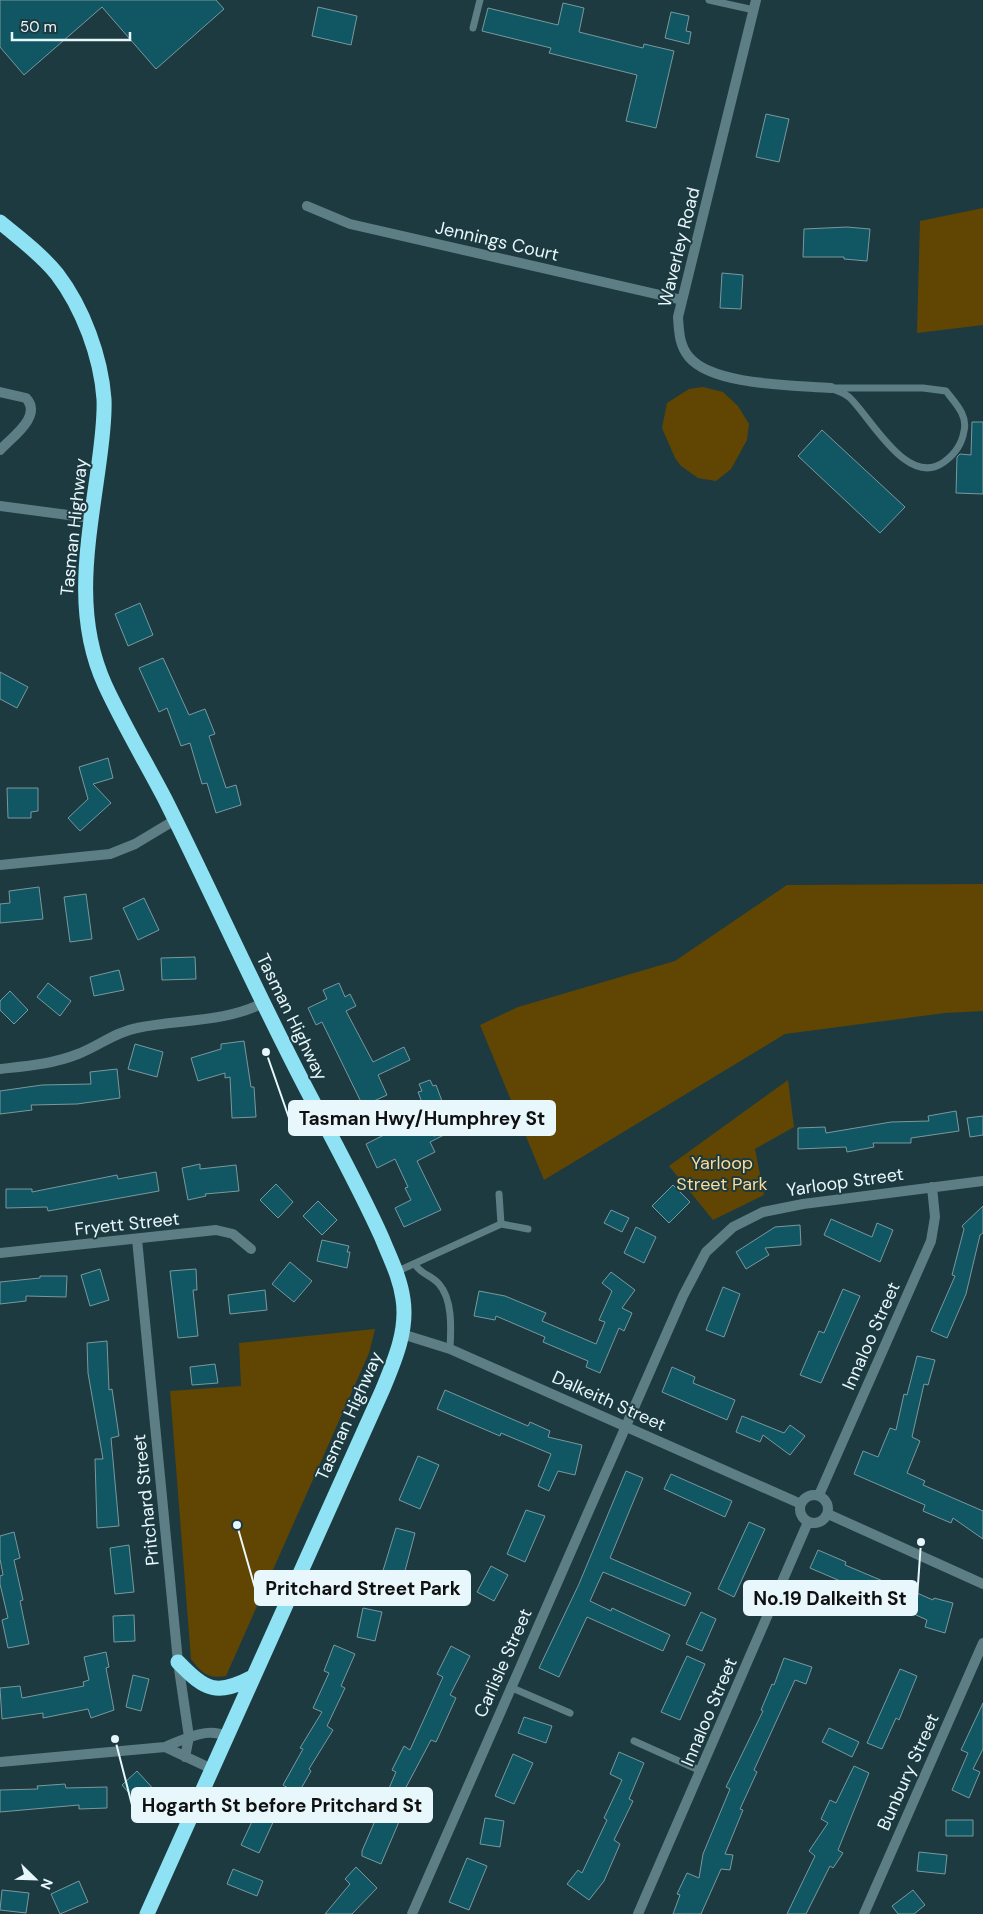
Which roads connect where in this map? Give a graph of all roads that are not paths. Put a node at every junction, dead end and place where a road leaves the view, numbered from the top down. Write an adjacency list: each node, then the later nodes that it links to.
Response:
1 (480, 0): 4 (lane)
2 (709, 0): 3 (lane)
3 (755, 5): 7 (street, Waverley Road)
4 (473, 28)
5 (307, 206): 7 (street, Jennings Court)
6 (0, 222): 12 (highway, Tasman Highway)
7 (682, 300): 8 (street, Waverley Road)
8 (831, 388): 8 (lane)
9 (0, 392): 10 (street)
10 (0, 450)
11 (0, 506): 12 (street)
12 (91, 518): 13 (highway, Tasman Highway)
13 (174, 820): 14 (street); 15 (highway, Tasman Highway)
14 (0, 865)
15 (264, 1003): 16 (street); 26 (highway, Tasman Highway)
16 (0, 1069)
17 (983, 1181): 18 (street, Yarloop Street)
18 (932, 1187): 29 (street, Yarloop Street); 30 (street, Innaloo Street)
19 (499, 1194): 20 (lane)
20 (501, 1224): 21 (lane); 25 (lane)
21 (528, 1229)
22 (137, 1240): 23 (street, Fryett Street); 24 (street, Fryett Street); 36 (street, Pritchard Street)
23 (251, 1249)
24 (0, 1253)
25 (415, 1264): 26 (lane); 28 (lane)
26 (396, 1272): 27 (highway, Tasman Highway)
27 (402, 1334): 28 (street, Dalkeith Street); 37 (highway, Tasman Highway)
28 (450, 1349): 29 (street, Dalkeith Street)
29 (626, 1427): 31 (street, Dalkeith Street); 38 (street, Carlisle Street)
30 (819, 1495): 31 (street); 32 (street)
31 (801, 1504): 33 (street)
32 (828, 1514): 33 (street); 34 (street)
33 (808, 1522): 47 (street, Innaloo Street)
34 (983, 1584)
35 (983, 1643): 51 (street, Bunbury Street)
36 (178, 1662): 37 (highway); 41 (street, Pritchard Street)
37 (253, 1677): 40 (highway, Tasman Highway)
38 (510, 1687): 39 (lane); 49 (street, Carlisle Street)
39 (570, 1714)
40 (226, 1736): 41 (street); 46 (highway, Tasman Highway)
41 (188, 1737): 43 (street); 44 (street, Pritchard Street)
42 (634, 1741): 47 (lane)
43 (165, 1747): 44 (street); 45 (street)
44 (185, 1756): 46 (street)
45 (0, 1762)
46 (212, 1769): 48 (highway, Tasman Highway)
47 (701, 1771): 50 (street, Innaloo Street)
48 (147, 1914)
49 (412, 1914)
50 (638, 1914)
51 (864, 1914)

